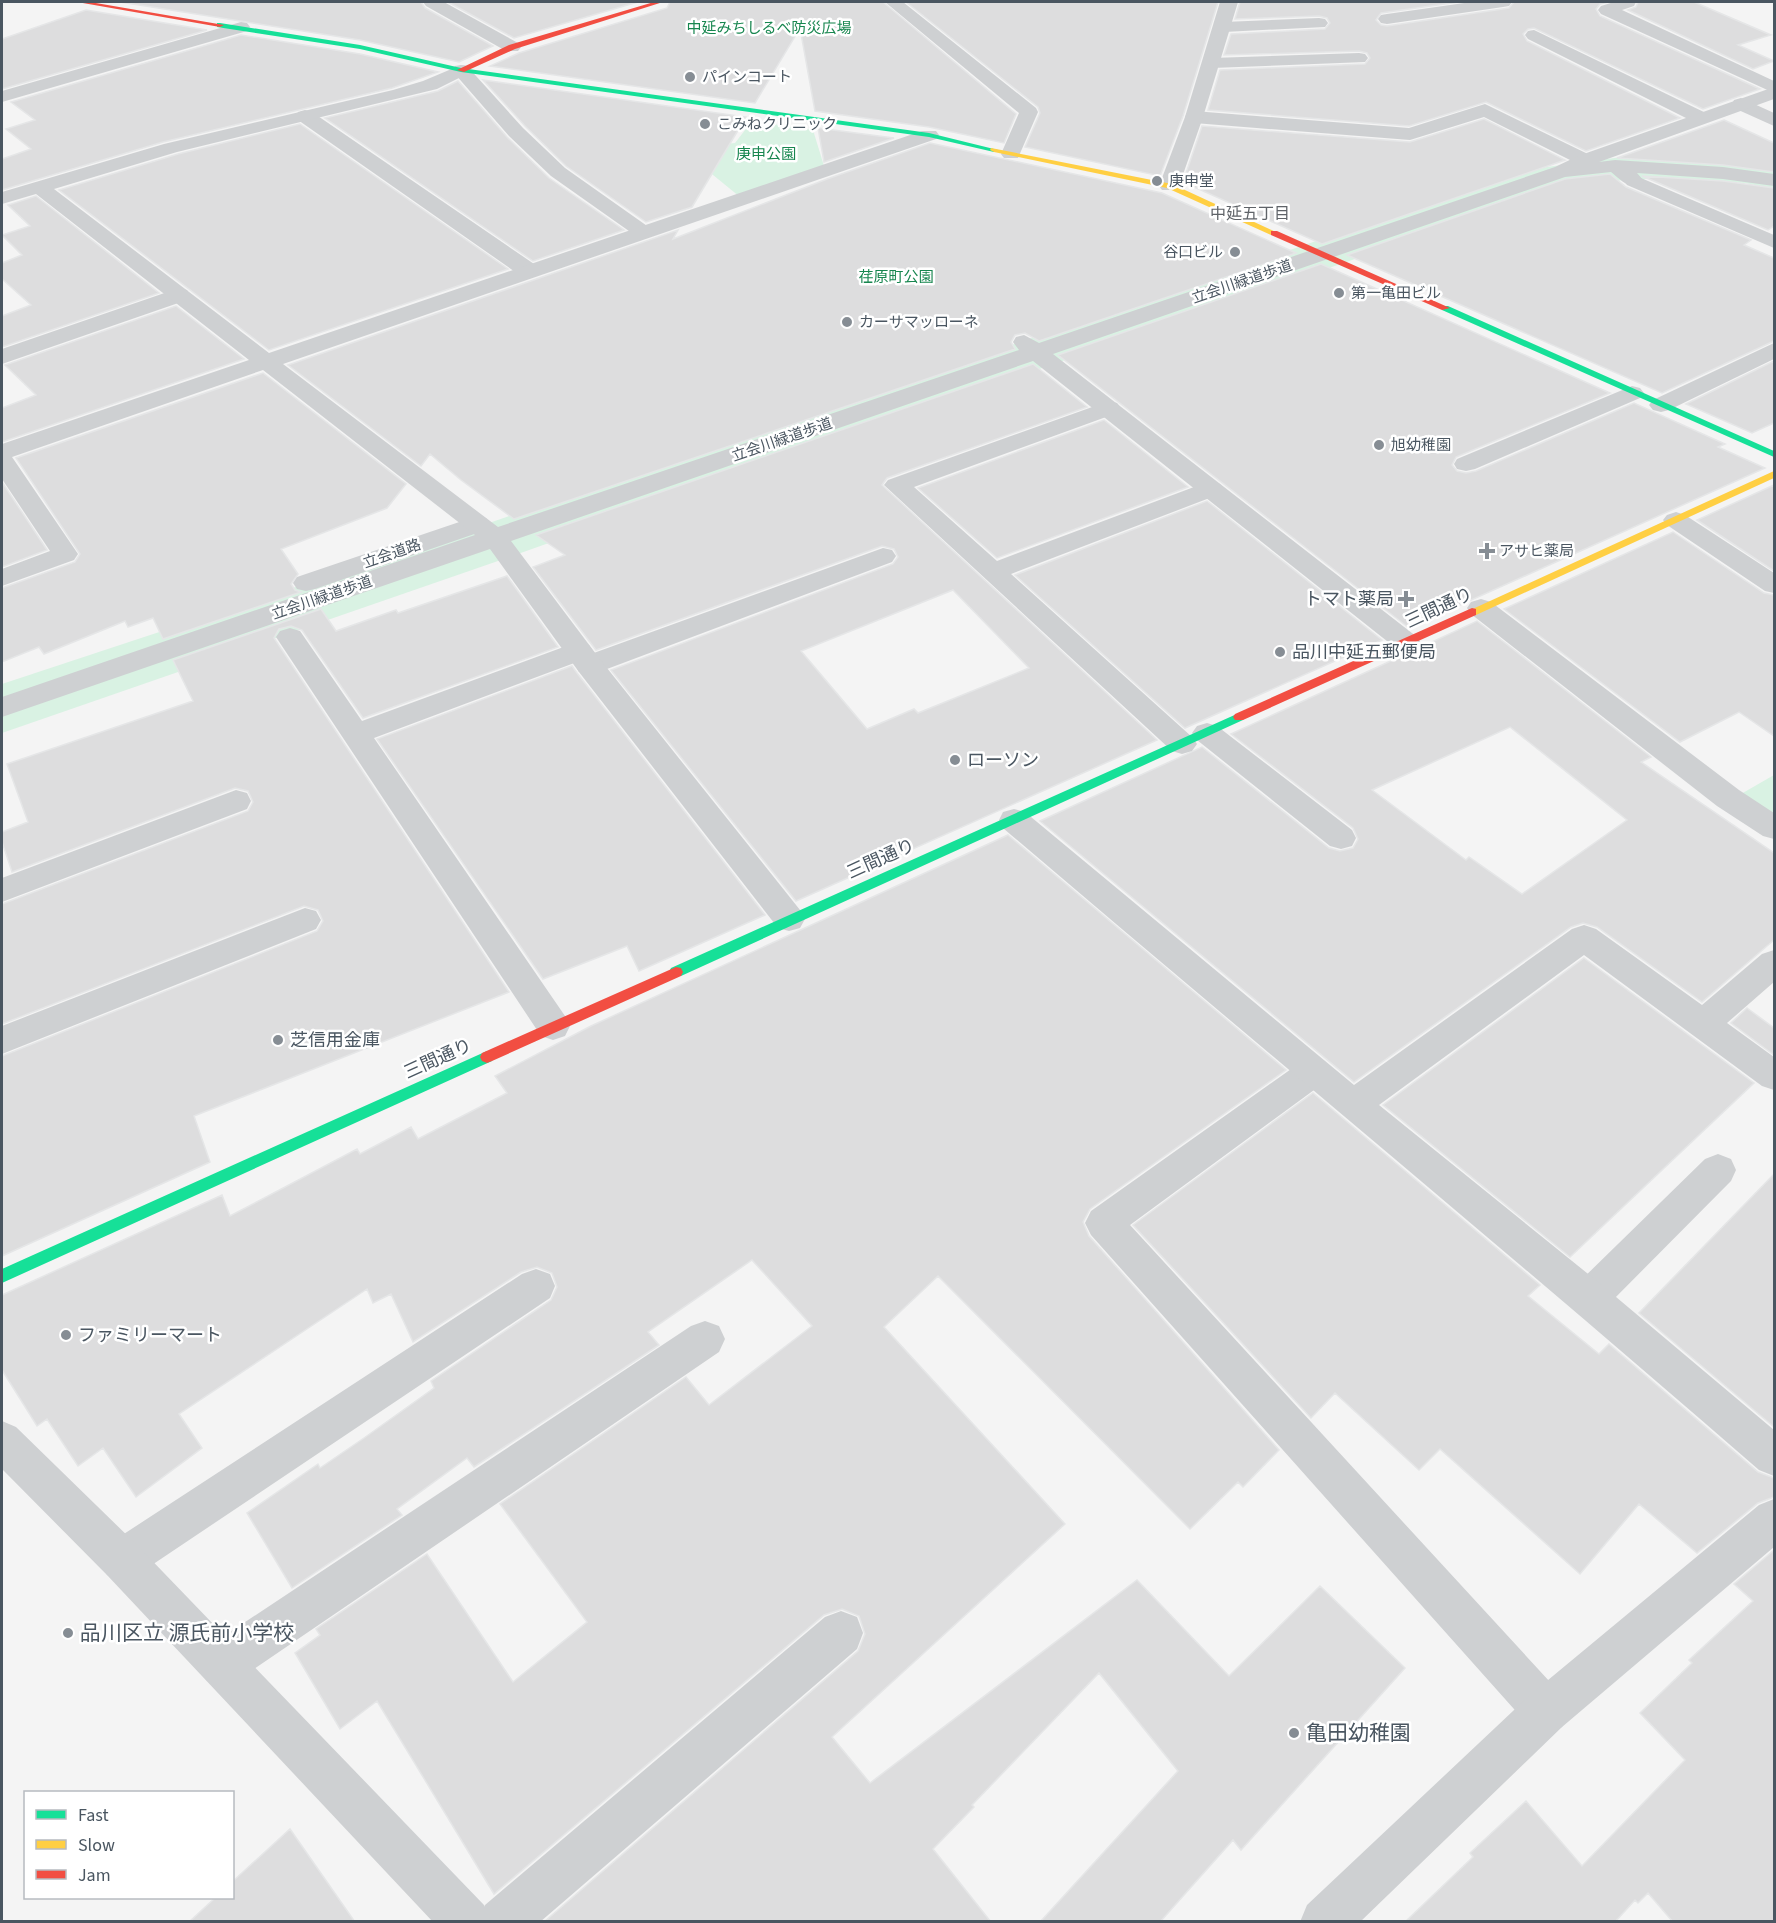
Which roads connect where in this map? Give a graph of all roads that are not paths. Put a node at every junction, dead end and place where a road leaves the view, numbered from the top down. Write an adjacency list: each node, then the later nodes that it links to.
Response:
1 (80, 2): 11 (street)
2 (432, 2): 14 (street)
3 (660, 2): 14 (street)
4 (893, 2): 27 (street)
5 (1229, 2): 12 (street)
6 (1503, 2): 8 (street)
7 (1628, 2): 18 (street)
8 (1428, 6): 9 (street)
9 (1388, 18)
10 (1319, 23): 12 (street)
11 (241, 27): 17 (street); 20 (street)
12 (1224, 27): 16 (street)
13 (1534, 35): 24 (street)
14 (512, 47): 17 (street)
15 (1359, 58): 16 (street)
16 (1212, 63): 23 (street)
17 (461, 70): 22 (street); 26 (street); 35 (street)
18 (1774, 88)
19 (1774, 93): 21 (street, 立会川緑道歩道)
20 (2, 97)
21 (1740, 104): 24 (street, 立会川緑道歩道); 25 (street)
22 (305, 116): 32 (street); 38 (street)
23 (1194, 117): 28 (street); 33 (street)
24 (1701, 118): 28 (street, 立会川緑道歩道)
25 (1774, 120)
26 (929, 135): 27 (street); 35 (street)
27 (1011, 154): 33 (street)
28 (1585, 160): 30 (street, 立会川緑道歩道)
29 (1615, 166): 30 (street, 立会川緑道歩道); 31 (street, 立会川緑道歩道); 36 (street)
30 (1562, 171): 37 (street, 立会川緑道歩道)
31 (1774, 180)
32 (38, 186): 34 (street); 39 (street)
33 (1169, 186): 37 (street)
34 (2, 198)
35 (643, 232): 38 (street)
36 (1774, 242)
37 (1323, 254): 40 (street, 立会川緑道歩道); 44 (street)
38 (529, 272): 43 (street)
39 (179, 295): 42 (street); 43 (street)
40 (1028, 345): 46 (street); 54 (street, 立会川緑道歩道)
41 (1774, 350): 45 (street)
42 (2, 357)
43 (266, 361): 47 (street); 54 (street)
44 (1632, 393): 45 (street); 50 (street)
45 (1661, 405): 48 (street)
46 (1109, 408): 52 (street); 56 (street)
47 (2, 452)
48 (1774, 454)
49 (2, 461): 57 (street)
50 (1466, 464)
51 (1774, 474): 53 (street, 三間通り)
52 (1211, 489): 56 (street); 62 (street)
53 (1676, 520): 59 (street); 60 (street, 三間通り)
54 (486, 531): 58 (street, 立会道路); 63 (street); 64 (street, 立会川緑道歩道)
55 (883, 556): 63 (street)
56 (993, 572): 66 (street)
57 (2, 578)
58 (306, 583)
59 (1774, 585)
60 (1481, 608): 62 (street, 三間通り); 69 (street)
61 (290, 637): 65 (street)
62 (1407, 643): 66 (street, 三間通り)
63 (584, 658): 65 (street); 73 (street)
64 (2, 707)
65 (356, 734): 76 (street)
66 (1195, 739): 68 (street, 三間通り); 70 (street)
67 (236, 801): 71 (street)
68 (1014, 819): 73 (street, 三間通り); 78 (street)
69 (1774, 828)
70 (1341, 838)
71 (2, 890)
72 (304, 920): 77 (street)
73 (789, 920): 76 (street, 三間通り)
74 (1774, 963): 75 (street)
75 (1703, 1024): 79 (street); 80 (street)
76 (553, 1026): 82 (street, 三間通り)
77 (2, 1040)
78 (1313, 1072): 80 (street); 92 (street)
79 (1774, 1076)
80 (1353, 1105): 84 (street)
81 (1718, 1170): 84 (street)
82 (2, 1276)
83 (536, 1286): 89 (street)
84 (1589, 1298): 87 (street)
85 (705, 1339): 91 (street)
86 (2, 1441): 89 (street)
87 (1774, 1456)
88 (1774, 1520): 92 (street)
89 (122, 1560): 91 (street)
90 (841, 1633): 94 (street)
91 (222, 1664): 93 (street)
92 (1546, 1711): 95 (street)
93 (467, 1922)
94 (502, 1922)
95 (1324, 1922)

